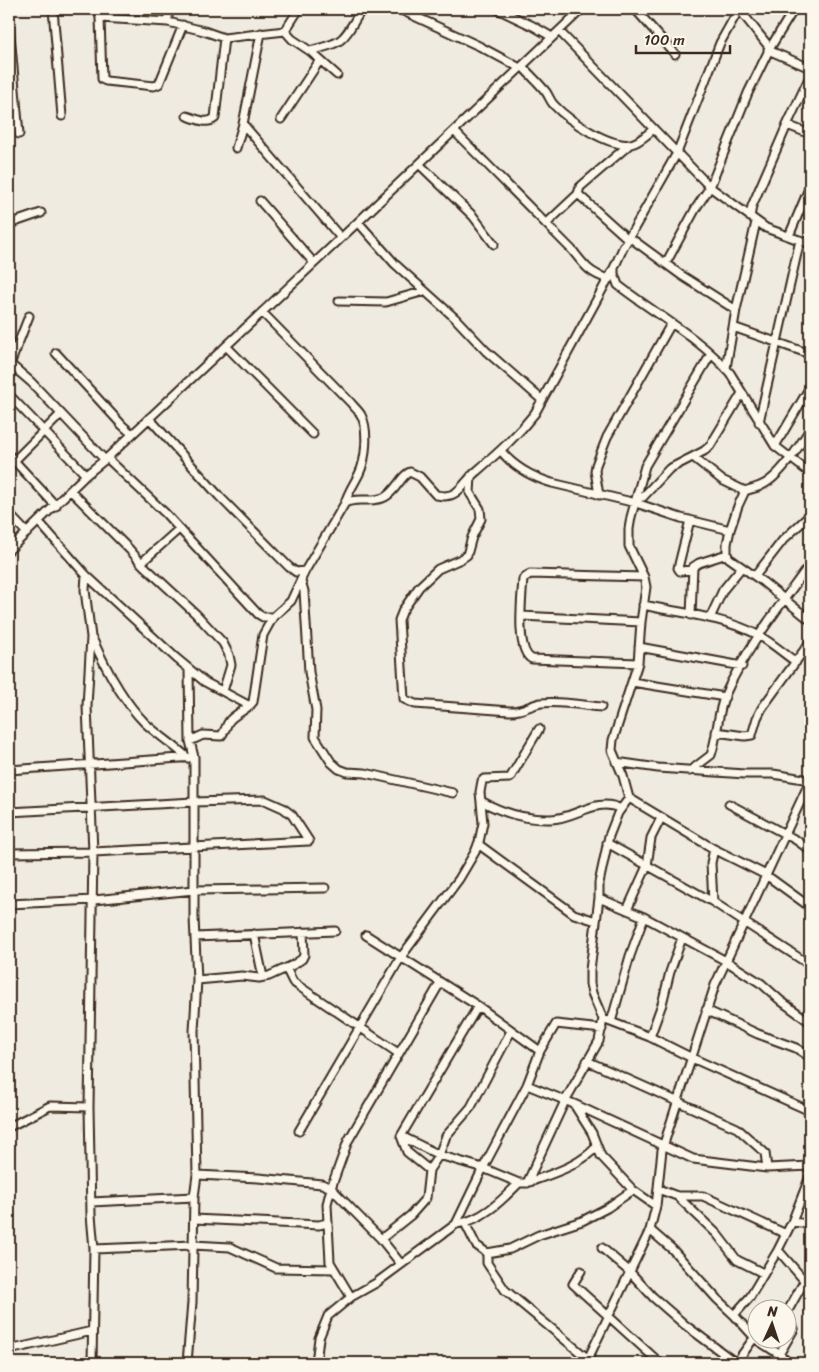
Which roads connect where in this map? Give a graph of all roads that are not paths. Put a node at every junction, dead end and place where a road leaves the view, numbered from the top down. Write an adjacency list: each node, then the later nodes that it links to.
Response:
1 (53, 9): 29 (street)
2 (98, 9): 12 (street)
3 (168, 9): 13 (street)
4 (299, 9): 16 (street)
5 (399, 9): 25 (street)
6 (497, 9): 19 (street)
7 (582, 9): 17 (street)
8 (635, 9): 23 (street)
9 (739, 9): 21 (street); 40 (street)
10 (794, 9): 21 (street)
11 (360, 12): 22 (street)
12 (100, 18): 13 (street); 15 (street)
13 (168, 22): 15 (street)
14 (9, 23): 36 (street)
15 (183, 25): 20 (street)
16 (285, 31): 18 (street); 22 (street)
17 (559, 31): 19 (street); 34 (street)
18 (261, 33): 20 (street); 32 (street)
19 (552, 37): 25 (street)
20 (224, 38): 30 (street)
21 (769, 49): 26 (street); 43 (street)
22 (310, 51): 24 (street)
23 (675, 54)
24 (320, 60): 27 (street); 31 (street)
25 (521, 67): 35 (street); 38 (street)
26 (810, 68)
27 (337, 75)
28 (810, 76): 33 (street)
29 (62, 116)
30 (188, 116)
31 (281, 119)
32 (243, 124): 39 (street); 52 (street)
33 (787, 125): 37 (street); 47 (street)
34 (654, 129): 38 (street); 40 (street)
35 (454, 131): 41 (street); 50 (street)
36 (19, 134)
37 (810, 134)
38 (631, 144): 44 (street)
39 (236, 148)
40 (677, 153): 43 (street); 53 (street)
41 (419, 164): 48 (street); 55 (street)
42 (810, 186): 51 (street)
43 (710, 187): 47 (street); 58 (street)
44 (578, 194): 50 (street); 53 (street)
45 (260, 201): 57 (street)
46 (41, 213): 49 (street)
47 (753, 220): 51 (street); 63 (street)
48 (358, 222): 52 (street); 61 (street)
49 (9, 224)
50 (546, 224): 60 (street)
51 (790, 236): 54 (street)
52 (341, 238): 57 (street)
53 (629, 238): 58 (street); 59 (street)
54 (800, 240): 56 (street); 68 (street)
55 (494, 244)
56 (810, 244)
57 (314, 263): 64 (street)
58 (666, 264): 63 (street)
59 (614, 268): 60 (street); 66 (street)
60 (609, 278): 80 (street)
61 (425, 291): 62 (street); 80 (street)
62 (340, 301)
63 (736, 310): 67 (street)
64 (262, 312): 70 (street); 101 (street)
65 (29, 316): 71 (street)
66 (671, 324): 73 (street); 99 (street)
67 (733, 327): 68 (street); 76 (street)
68 (777, 343): 74 (street); 83 (street)
69 (9, 346): 71 (street)
70 (226, 346): 82 (street); 87 (street)
71 (16, 350): 75 (street)
72 (56, 353): 86 (street)
73 (711, 354): 76 (street); 100 (street)
74 (810, 354)
75 (9, 366): 81 (street)
76 (726, 368): 78 (street)
77 (810, 386): 88 (street)
78 (742, 393): 83 (street); 90 (street)
79 (9, 396): 85 (street)
80 (542, 400): 89 (street)
81 (61, 414): 85 (street); 93 (street)
82 (150, 418): 86 (street); 116 (street)
83 (759, 422): 88 (street)
84 (810, 429): 92 (street)
85 (45, 432): 91 (street); 95 (street)
86 (132, 434): 93 (street)
87 (312, 434)
88 (775, 446): 92 (street)
89 (501, 451): 96 (street); 99 (street)
90 (693, 457): 98 (street); 100 (street)
91 (11, 458): 102 (street)
92 (791, 458): 94 (street); 98 (street)
93 (106, 459): 95 (street); 107 (street)
94 (810, 472)
95 (86, 475): 97 (street)
96 (471, 476): 101 (street); 141 (street)
97 (71, 491): 102 (street); 112 (street)
98 (745, 491): 108 (street)
99 (599, 495): 100 (street)
100 (636, 501): 105 (street); 118 (street)
101 (345, 503): 116 (street)
102 (56, 506): 106 (street)
103 (9, 514): 109 (street)
104 (810, 516): 119 (street)
105 (690, 520): 108 (street); 115 (street)
106 (39, 522): 109 (street); 117 (street)
107 (179, 529): 112 (street); 125 (street)
108 (730, 530): 111 (street)
109 (27, 533): 110 (street)
110 (9, 550)
111 (727, 554): 114 (street); 115 (street)
112 (141, 563): 138 (street)
113 (810, 564): 121 (street)
114 (741, 568): 119 (street); 126 (street)
115 (693, 570): 123 (street)
116 (305, 571): 120 (street)
117 (86, 575): 130 (street); 136 (street)
118 (644, 576): 122 (street); 124 (street)
119 (755, 576): 121 (street)
120 (301, 580): 125 (street); 151 (street)
121 (785, 600): 127 (street); 129 (street)
122 (643, 605): 123 (street); 128 (street)
123 (691, 615): 126 (street)
124 (521, 616): 128 (street); 134 (street)
125 (272, 617): 140 (street)
126 (710, 618): 129 (street)
127 (810, 620)
128 (641, 622): 132 (street)
129 (759, 636): 133 (street); 135 (street)
130 (91, 637): 145 (street); 147 (street)
131 (810, 642): 133 (street)
132 (639, 648): 134 (street); 135 (street)
133 (796, 662): 143 (street)
134 (638, 663): 137 (street)
135 (742, 666): 139 (street)
136 (189, 670): 138 (street); 144 (street)
137 (632, 682): 139 (street); 146 (street)
138 (223, 691): 140 (street)
139 (725, 697): 143 (street)
140 (250, 706): 144 (street)
141 (601, 707)
142 (539, 729): 153 (street)
143 (716, 732): 149 (street)
144 (190, 741): 145 (street)
145 (191, 758): 147 (street); 154 (street)
146 (616, 762): 149 (street); 152 (street)
147 (89, 764): 148 (street); 156 (street)
148 (9, 770)
149 (690, 771): 150 (street)
150 (810, 780): 160 (street)
151 (453, 793)
152 (629, 798): 157 (street); 159 (street)
153 (481, 801): 157 (street); 162 (street)
154 (194, 802): 156 (street); 163 (street); 163 (street)
155 (729, 804): 160 (street)
156 (91, 808): 158 (street); 166 (street)
157 (621, 809): 161 (street)
158 (9, 812)
159 (661, 818): 164 (street); 168 (street)
160 (785, 835): 165 (street); 169 (street)
161 (607, 843): 168 (street); 172 (street)
162 (478, 844): 179 (street); 187 (street)
163 (195, 846): 166 (street); 171 (street)
164 (714, 849): 169 (street); 174 (street)
165 (810, 850)
166 (93, 852): 167 (street); 173 (street)
167 (9, 853)
168 (647, 866): 174 (street); 177 (street)
169 (766, 875): 176 (street); 180 (street)
170 (325, 888): 171 (street)
171 (194, 890): 173 (street); 185 (street)
172 (599, 898): 177 (street); 179 (street)
173 (94, 900): 175 (street); 212 (street)
174 (713, 902): 180 (street)
175 (9, 904)
176 (810, 907)
177 (627, 910): 178 (street)
178 (644, 917): 186 (street); 197 (street)
179 (596, 921): 196 (street)
180 (744, 921): 188 (street); 189 (street)
181 (335, 931): 182 (street)
182 (303, 932): 183 (street); 190 (street)
183 (254, 934): 185 (street); 191 (street)
184 (366, 936): 187 (street)
185 (195, 937): 192 (street)
186 (682, 938): 188 (street); 202 (street)
187 (401, 957): 193 (street); 199 (street)
188 (726, 961): 195 (street); 198 (street)
189 (810, 965)
190 (286, 968): 191 (street); 199 (street)
191 (263, 977): 192 (street)
192 (197, 980): 224 (street)
193 (440, 982): 194 (street); 204 (street)
194 (478, 1006): 201 (street); 216 (street)
195 (706, 1010): 205 (street); 206 (street)
196 (603, 1019): 197 (street); 200 (street)
197 (611, 1022): 202 (street)
198 (810, 1022)
199 (360, 1027): 204 (street); 215 (street)
200 (602, 1029): 203 (street); 207 (street)
201 (511, 1031): 203 (street); 219 (street)
202 (650, 1037): 206 (street)
203 (540, 1052): 208 (street)
204 (398, 1053): 228 (street)
205 (810, 1057)
206 (692, 1058): 210 (street); 213 (street)
207 (587, 1062): 209 (street); 210 (street)
208 (527, 1085): 209 (street); 221 (street)
209 (565, 1101): 211 (street); 227 (street)
210 (678, 1102): 218 (street); 222 (street)
211 (574, 1104): 217 (street); 218 (street)
212 (89, 1107): 214 (street); 233 (street)
213 (810, 1111)
214 (9, 1127)
215 (299, 1131)
216 (401, 1136): 219 (street); 223 (street)
217 (596, 1146): 227 (street); 230 (street)
218 (663, 1146): 222 (street); 229 (street)
219 (439, 1154): 221 (street); 223 (street)
220 (810, 1166): 222 (street)
221 (483, 1168): 226 (street); 239 (street)
222 (767, 1168)
223 (429, 1170): 243 (street)
224 (197, 1175): 228 (street); 232 (street)
225 (810, 1176): 236 (street)
226 (519, 1183): 227 (street); 238 (street)
227 (527, 1183)
228 (331, 1188): 237 (street); 243 (street)
229 (658, 1189): 231 (street); 234 (street)
230 (633, 1190): 234 (street); 248 (street)
231 (677, 1196): 242 (street); 253 (street)
232 (194, 1197): 233 (street); 235 (street)
233 (91, 1202): 246 (street)
234 (656, 1206): 241 (street)
235 (194, 1220): 237 (street); 244 (street)
236 (792, 1222): 240 (street); 242 (street)
237 (327, 1223): 250 (street)
238 (464, 1223): 239 (street); 248 (street)
239 (456, 1224): 249 (street)
240 (810, 1224)
241 (650, 1230): 252 (street); 258 (street)
242 (786, 1234): 247 (street)
243 (381, 1239): 249 (street)
244 (193, 1245): 246 (street); 250 (street); 269 (street)
245 (602, 1248): 252 (street)
246 (94, 1249): 261 (street)
247 (778, 1250): 253 (street); 254 (street)
248 (487, 1253): 267 (street)
249 (401, 1264): 256 (street)
250 (334, 1269): 256 (street)
251 (581, 1271): 259 (street)
252 (630, 1272): 259 (street); 272 (street)
253 (763, 1273): 258 (street)
254 (805, 1280): 255 (street); 257 (street)
255 (810, 1287)
256 (351, 1296): 270 (street)
257 (794, 1300)
258 (734, 1314): 260 (street)
259 (609, 1317): 267 (street); 271 (street)
260 (746, 1328)
261 (92, 1330): 262 (street); 268 (street)
262 (9, 1350)
263 (747, 1350): 272 (street)
264 (773, 1350): 266 (street)
265 (781, 1350): 266 (street)
266 (779, 1354): 273 (street); 274 (street)
267 (589, 1362)
268 (92, 1363)
269 (187, 1363)
270 (316, 1363)
271 (660, 1363)
272 (736, 1363)
273 (774, 1363)
274 (789, 1363)

